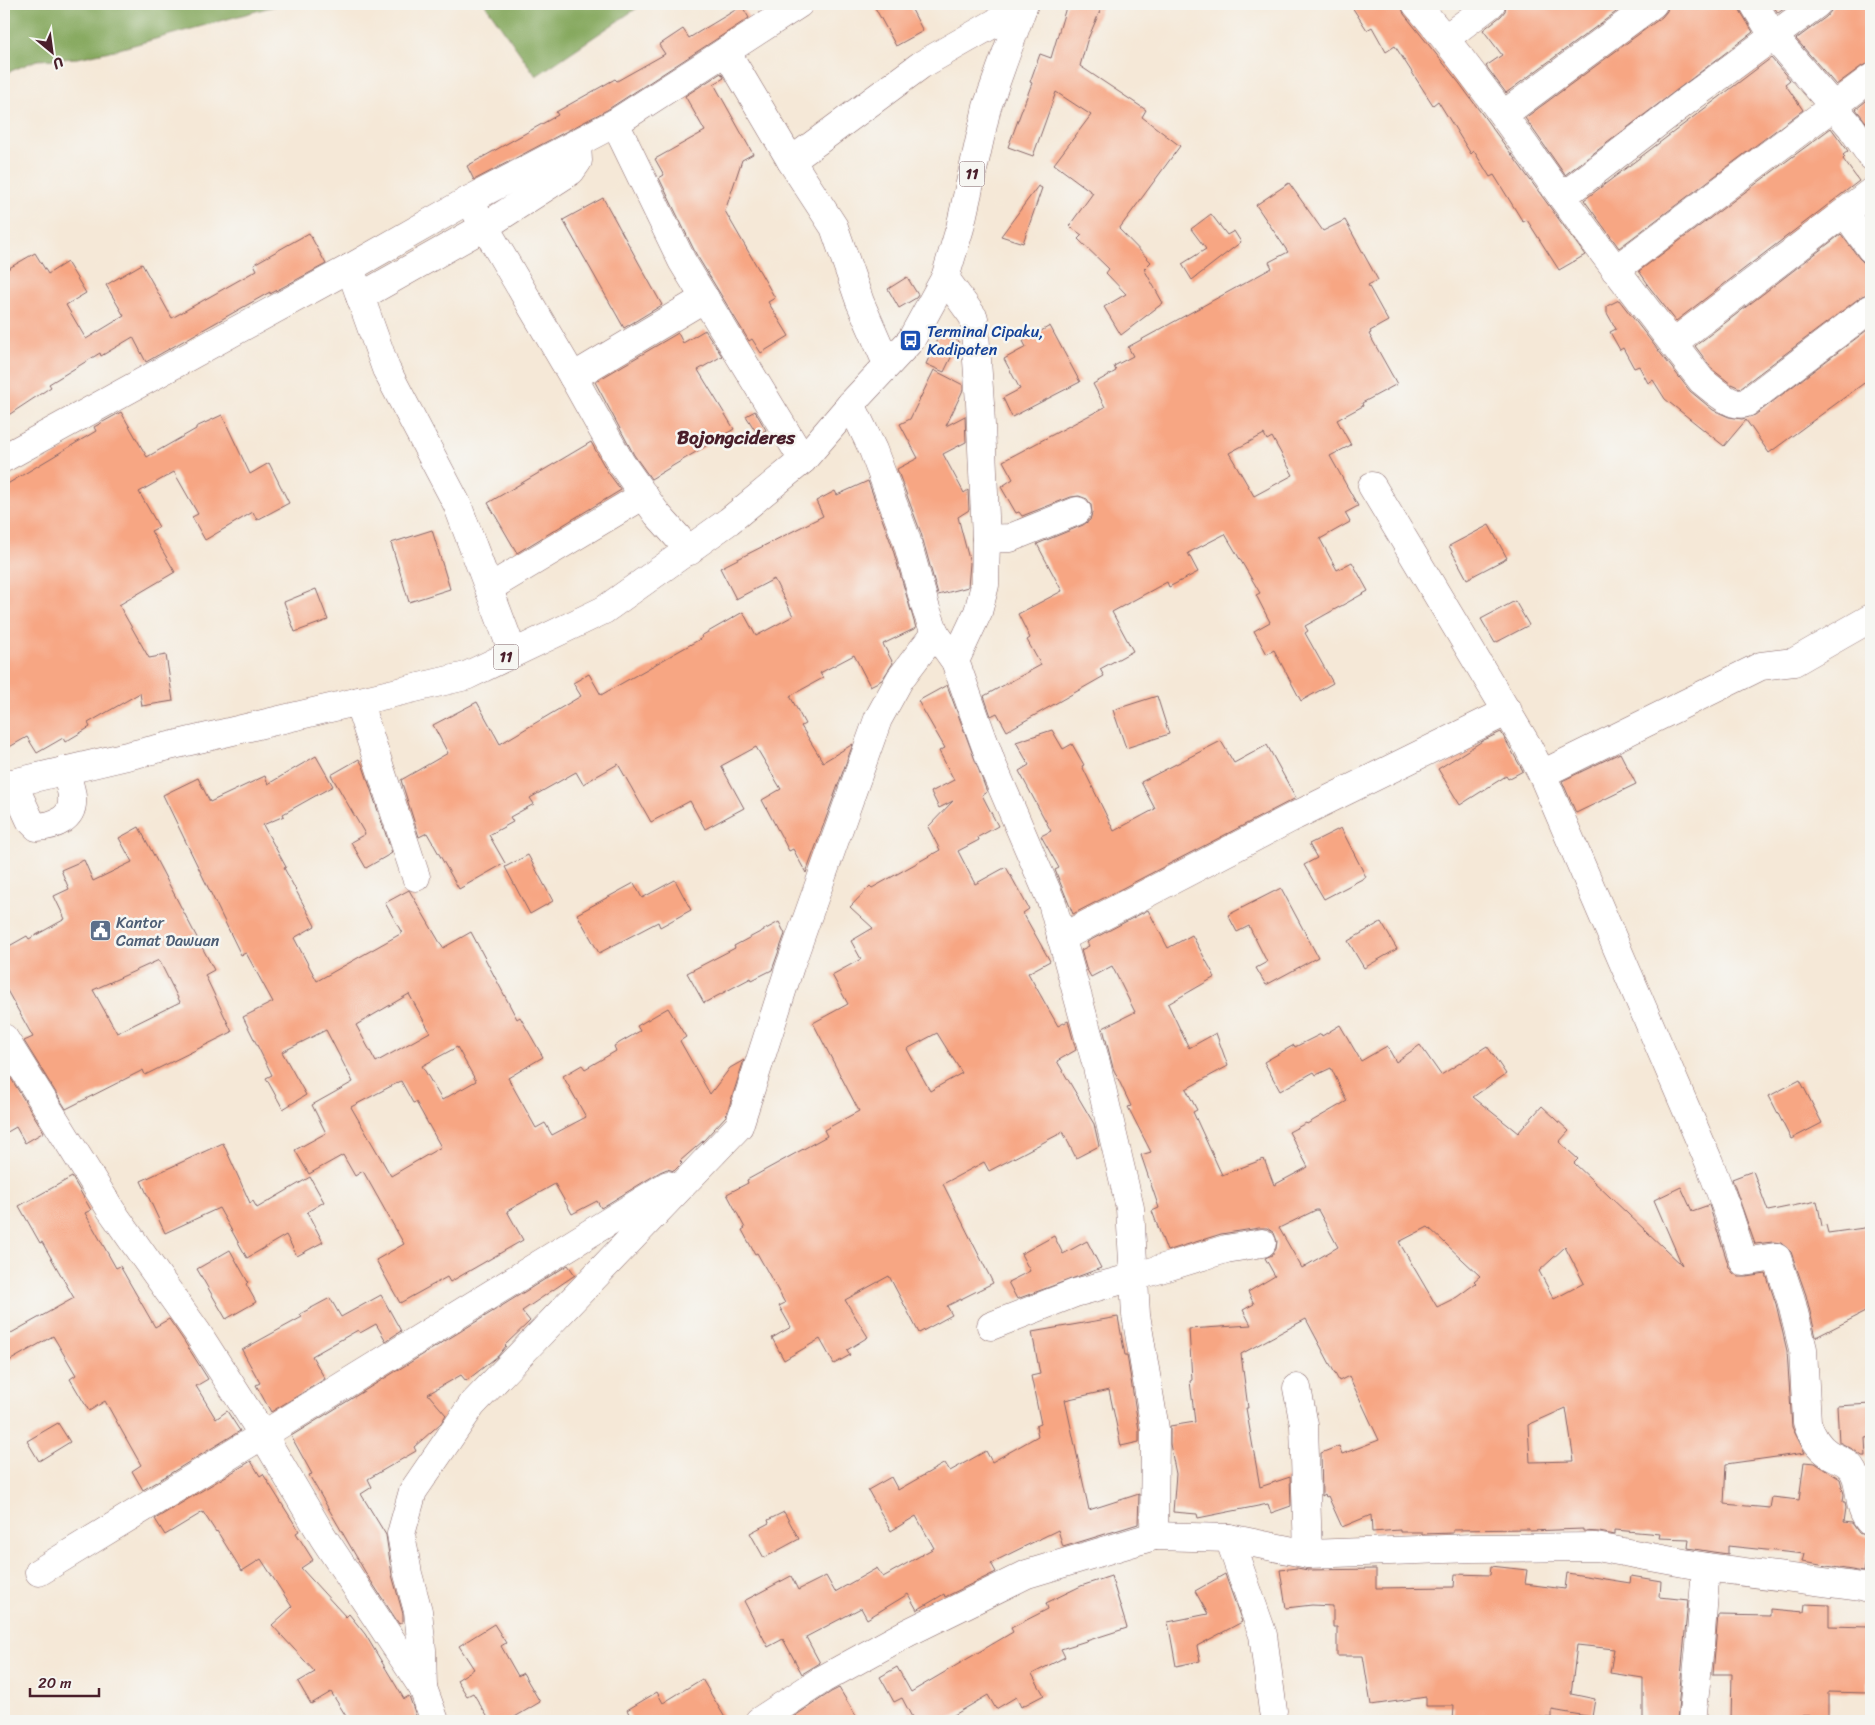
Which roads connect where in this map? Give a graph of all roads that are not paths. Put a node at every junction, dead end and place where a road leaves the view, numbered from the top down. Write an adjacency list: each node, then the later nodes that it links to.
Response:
1 (799, 4): 10 (main road)
2 (1416, 4): 9 (main road)
3 (1491, 4): 9 (main road)
4 (1653, 4): 13 (main road)
5 (1754, 4): 8 (main road)
6 (1817, 4): 8 (main road)
7 (1024, 5): 17 (main road); 26 (main road, 11)
8 (1774, 37): 12 (main road); 19 (main road)
9 (1446, 38): 13 (main road)
10 (726, 51): 14 (main road); 17 (main road)
11 (1871, 78): 12 (main road)
12 (1834, 106): 16 (main road); 25 (main road)
13 (1503, 115): 19 (main road)
14 (615, 123): 15 (main road); 28 (main road)
15 (577, 144): 20 (main road); 22 (main road)
16 (1871, 156)
17 (791, 161): 31 (main road)
18 (1871, 192): 21 (main road)
19 (1562, 197): 25 (main road)
20 (469, 200): 22 (main road); 24 (main road)
21 (1845, 213): 23 (main road); 30 (main road)
22 (484, 227): 27 (main road); 32 (main road)
23 (1871, 249)
24 (350, 268): 27 (main road); 34 (main road)
25 (1615, 270): 30 (main road)
26 (945, 278): 31 (main road, 11); 39 (main road)
27 (360, 297): 41 (main road)
28 (705, 298): 32 (main road); 35 (main road)
29 (1871, 308): 30 (main road)
30 (1673, 343)
31 (887, 364): 33 (main road, 11)
32 (573, 377): 37 (main road)
33 (850, 404): 35 (main road, 11); 43 (main road)
34 (4, 458)
35 (803, 460): 40 (main road, 11)
36 (1372, 486): 47 (main road)
37 (644, 495): 40 (main road); 41 (main road)
38 (1077, 511): 39 (main road)
39 (986, 539): 45 (main road)
40 (690, 551): 44 (main road, 11)
41 (489, 588): 44 (main road)
42 (1871, 618): 49 (main road)
43 (935, 633): 45 (main road); 54 (main road)
44 (513, 653): 46 (main road, 11)
45 (955, 661): 52 (main road)
46 (358, 701): 48 (main road, 11); 51 (main road)
47 (1508, 711): 49 (main road); 52 (main road)
48 (65, 770): 50 (main road, 11); 50 (main road)
49 (1542, 774): 60 (main road)
50 (8, 784)
51 (416, 877)
52 (1062, 938): 56 (main road)
53 (4, 1038): 59 (main road)
54 (701, 1165): 59 (main road); 67 (main road)
55 (1262, 1242): 56 (main road)
56 (1134, 1277): 57 (main road); 61 (main road)
57 (991, 1326)
58 (1297, 1388): 63 (main road)
59 (263, 1435): 65 (main road); 67 (main road)
60 (1871, 1523)
61 (1154, 1536): 62 (main road); 70 (main road)
62 (1229, 1538): 63 (main road); 68 (main road)
63 (1308, 1554): 64 (main road)
64 (1706, 1566): 66 (main road); 71 (main road)
65 (39, 1572)
66 (1871, 1590)
67 (423, 1688): 69 (main road)
68 (1273, 1711)
69 (434, 1721)
70 (759, 1721)
71 (1692, 1721)

